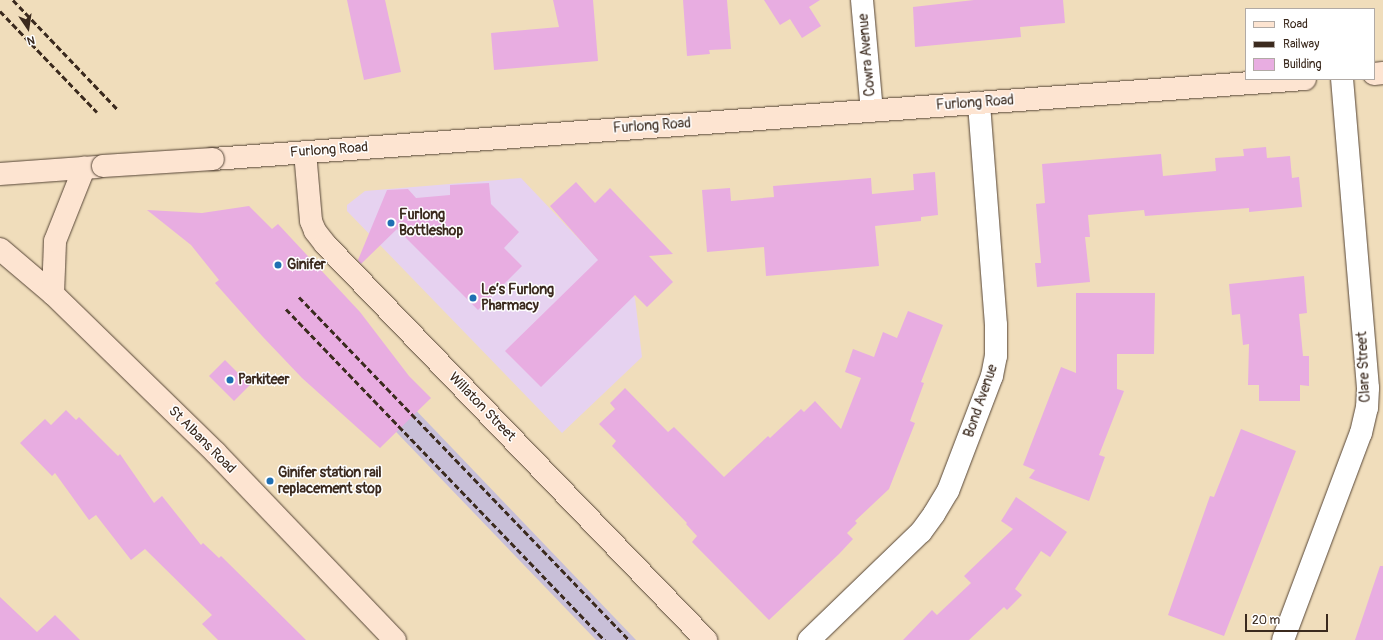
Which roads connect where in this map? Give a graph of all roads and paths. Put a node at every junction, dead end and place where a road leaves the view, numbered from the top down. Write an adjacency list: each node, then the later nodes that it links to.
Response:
1 (862, 0): 5 (street, Cowra Avenue)
2 (1291, 80): 4 (main road, Furlong Road)
3 (1342, 80): 11 (street, Clare Street)
4 (980, 103): 5 (main road, Furlong Road); 14 (street, Bond Avenue)
5 (872, 111): 6 (main road, Furlong Road)
6 (304, 152): 7 (main road, Furlong Road, bridge); 13 (main road, Willaton Street)
7 (94, 167): 8 (main road, Furlong Road); 10 (main road)
8 (0, 174)
9 (0, 249): 10 (main road, St Albans Road)
10 (53, 294): 12 (main road, St Albans Road)
11 (1375, 410): 15 (street, Clare Street)
12 (395, 640)
13 (706, 640)
14 (809, 640)
15 (1283, 640)

